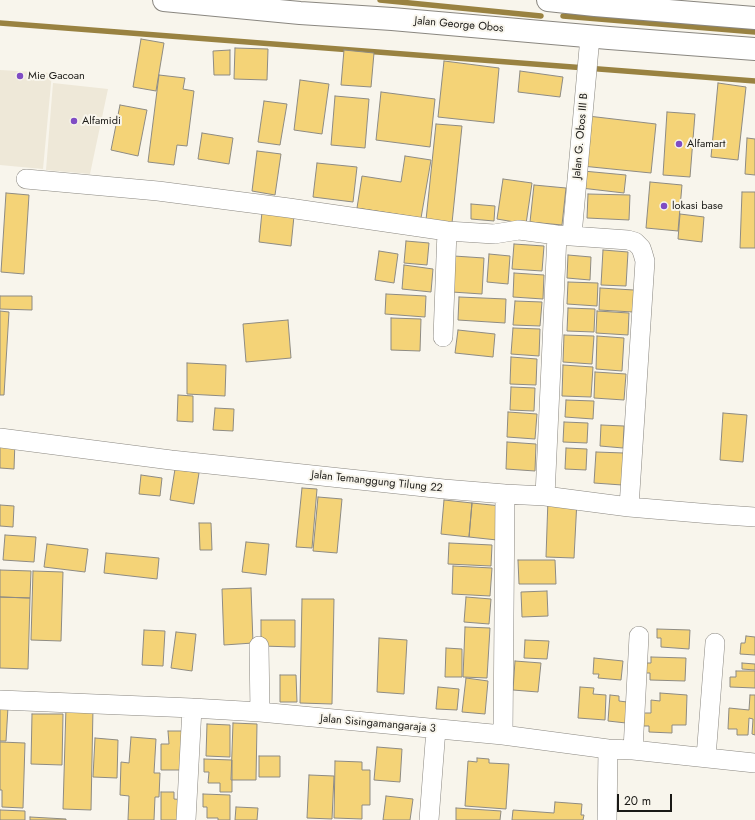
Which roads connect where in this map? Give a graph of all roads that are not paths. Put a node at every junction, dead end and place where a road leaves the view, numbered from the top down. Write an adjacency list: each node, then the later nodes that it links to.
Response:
1 (164, 0): 5 (main road, Jalan George Obos)
2 (549, 0): 3 (main road); 5 (main road)
3 (596, 3): 4 (main road)
4 (755, 18)
5 (548, 33): 6 (main road, Jalan George Obos)
6 (590, 37): 7 (main road, Jalan George Obos); 10 (street, Jalan G. Obos III B)
7 (755, 49)
8 (26, 180): 9 (street)
9 (447, 231): 10 (street); 11 (street)
10 (564, 235): 14 (street, Jalan G. Obos III B); 15 (street)
11 (443, 337)
12 (0, 438): 13 (street, Jalan Temanggung Tilung 22)
13 (505, 494): 14 (street, Jalan Temanggung Tilung 22); 24 (street)
14 (545, 496): 15 (street, Jalan Temanggung Tilung 22)
15 (629, 507): 16 (street, Jalan Temanggung Tilung 22)
16 (755, 517)
17 (639, 636): 26 (street)
18 (715, 643): 27 (street)
19 (259, 646): 22 (street)
20 (0, 700): 21 (street, Jalan Sisingamangaraja 3)
21 (192, 708): 22 (street, Jalan Sisingamangaraja 3); 29 (street)
22 (260, 712): 23 (street, Jalan Sisingamangaraja 3)
23 (436, 729): 24 (street, Jalan Sisingamangaraja 3); 30 (street)
24 (503, 736): 25 (street, Jalan Sisingamangaraja 3)
25 (608, 749): 26 (street, Jalan Sisingamangaraja 3); 31 (street)
26 (633, 750): 27 (street, Jalan Sisingamangaraja 3)
27 (706, 757): 28 (street, Jalan Sisingamangaraja 3)
28 (755, 762)
29 (186, 820)
30 (429, 820)
31 (607, 820)

